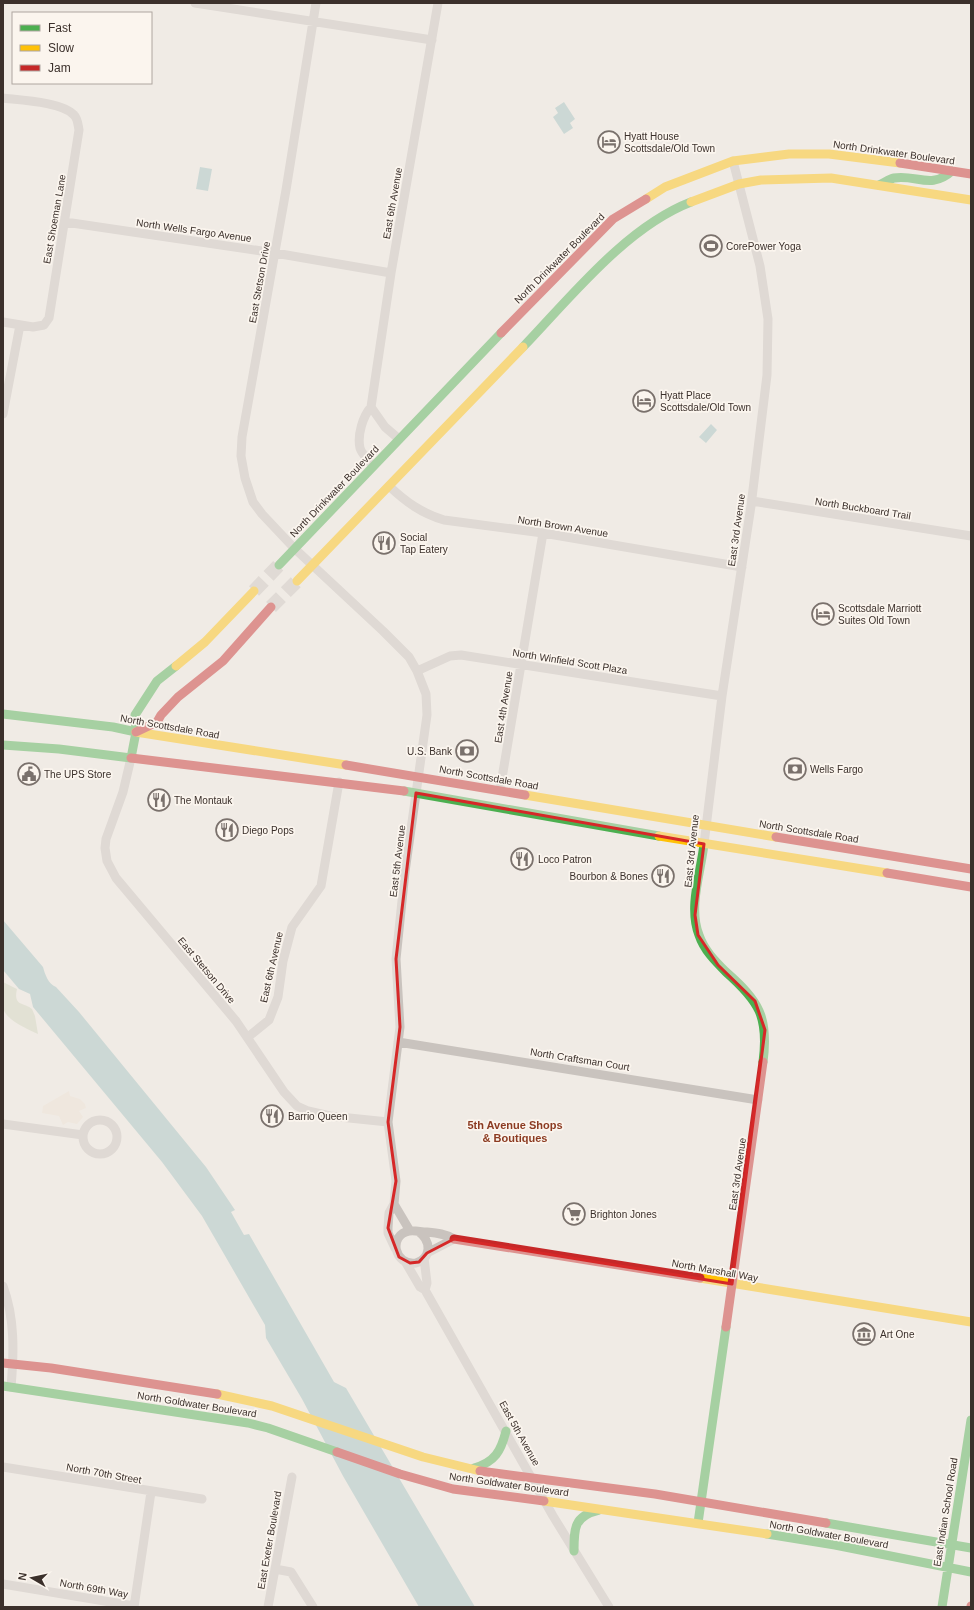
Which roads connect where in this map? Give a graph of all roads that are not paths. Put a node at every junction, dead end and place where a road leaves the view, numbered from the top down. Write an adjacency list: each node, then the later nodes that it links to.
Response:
1 (195, 3): 4 (street)
2 (316, 3): 4 (street, East Stetson Drive)
3 (438, 3): 5 (street, East 6th Avenue)
4 (313, 22): 5 (street); 14 (street, East Stetson Drive)
5 (432, 40): 15 (street, East 6th Avenue)
6 (3, 98): 13 (street, East Shoeman Lane)
7 (733, 162): 8 (main road, North Drinkwater Boulevard); 10 (street, East 3rd Avenue); 20 (main road, North Drinkwater Boulevard)
8 (952, 171): 9 (main road, North Drinkwater Boulevard); 11 (main road)
9 (971, 174)
10 (738, 184): 11 (main road); 22 (main road); 23 (street, East 3rd Avenue)
11 (879, 185): 12 (main road)
12 (971, 200)
13 (65, 222): 14 (street, North Wells Fargo Avenue); 17 (street, East Shoeman Lane)
14 (275, 253): 15 (street, North Wells Fargo Avenue); 26 (street, East Stetson Drive)
15 (391, 272): 18 (street, East 6th Avenue)
16 (3, 322): 17 (street)
17 (20, 325): 19 (street)
18 (371, 407): 20 (street); 21 (street, East 6th Avenue)
19 (3, 414)
20 (399, 439): 21 (main road, North Drinkwater Boulevard)
21 (373, 466): 26 (main road, North Drinkwater Boulevard)
22 (389, 486): 24 (street, North Brown Avenue); 28 (main road)
23 (752, 501): 25 (street, North Buckboard Trail); 29 (street, East 3rd Avenue)
24 (543, 533): 29 (street, North Brown Avenue); 33 (street, East 4th Avenue)
25 (971, 536)
26 (294, 548): 27 (main road, North Drinkwater Boulevard); 28 (street)
27 (279, 565)
28 (312, 565): 30 (main road); 34 (street, East 5th Avenue)
29 (742, 567): 35 (street, East 3rd Avenue)
30 (297, 581)
31 (254, 591): 37 (main road)
32 (271, 607): 37 (main road)
33 (521, 664): 34 (street, North Winfield Scott Plaza); 35 (street, North Winfield Scott Plaza); 42 (street, East 4th Avenue)
34 (417, 671): 40 (street, East 5th Avenue)
35 (722, 696): 44 (street, East 3rd Avenue)
36 (3, 714): 37 (main road, North Scottsdale Road)
37 (136, 732): 39 (main road); 40 (main road, North Scottsdale Road)
38 (3, 745): 39 (main road)
39 (131, 758): 41 (main road); 48 (street, East Stetson Drive)
40 (418, 776): 42 (main road, North Scottsdale Road); 43 (street, East 5th Avenue)
41 (339, 782): 43 (main road); 48 (street, East 6th Avenue)
42 (500, 790): 44 (main road, North Scottsdale Road)
43 (416, 793): 45 (main road); 49 (street, East 5th Avenue)
44 (705, 826): 45 (street, East 3rd Avenue); 46 (main road, North Scottsdale Road)
45 (704, 844): 47 (main road); 50 (main road, East 3rd Avenue)
46 (971, 869)
47 (971, 887)
48 (248, 1038): 51 (street, East Stetson Drive)
49 (398, 1042): 50 (street, North Craftsman Court); 51 (street, East 5th Avenue)
50 (758, 1100): 60 (main road, East 3rd Avenue)
51 (388, 1122): 54 (street, East 5th Avenue)
52 (3, 1124): 53 (street)
53 (83, 1135)
54 (394, 1204): 55 (street); 57 (street, East 5th Avenue)
55 (414, 1231): 56 (street, North Marshall Way); 57 (street); 58 (street)
56 (454, 1239): 58 (street); 60 (main road, North Marshall Way)
57 (396, 1248): 59 (street)
58 (426, 1256): 59 (street); 62 (street)
59 (406, 1263): 62 (street, East 5th Avenue)
60 (732, 1284): 63 (main road, North Marshall Way); 76 (main road, East 3rd Avenue)
61 (3, 1286): 65 (street)
62 (425, 1290): 68 (street, East 5th Avenue)
63 (971, 1322)
64 (3, 1363): 65 (main road, North Goldwater Boulevard)
65 (13, 1363): 66 (street); 70 (main road, North Goldwater Boulevard)
66 (7, 1386): 75 (main road, North Goldwater Boulevard)
67 (971, 1420): 79 (main road, East Indian School Road)
68 (506, 1431): 70 (main road); 72 (street, East 5th Avenue)
69 (3, 1469): 73 (street, North 70th Street)
70 (471, 1469): 72 (main road, North Goldwater Boulevard)
71 (292, 1477): 83 (street, East Exeter Boulevard)
72 (531, 1477): 75 (street, East 5th Avenue); 76 (main road, North Goldwater Boulevard)
73 (151, 1492): 74 (street, North 70th Street); 86 (street)
74 (202, 1499)
75 (544, 1500): 77 (main road, North Goldwater Boulevard); 81 (street, East 5th Avenue)
76 (700, 1501): 78 (main road, East 3rd Avenue); 79 (main road, North Goldwater Boulevard)
77 (606, 1509): 78 (main road, North Goldwater Boulevard); 81 (main road)
78 (698, 1524): 82 (main road, North Goldwater Boulevard)
79 (952, 1544): 80 (main road, North Goldwater Boulevard); 82 (main road, East Indian School Road)
80 (971, 1548)
81 (574, 1551): 89 (street, East 5th Avenue)
82 (948, 1567): 84 (main road, North Goldwater Boulevard); 90 (main road, East Indian School Road)
83 (274, 1569): 87 (street, East Exeter Boulevard); 88 (street)
84 (971, 1572)
85 (3, 1584): 86 (street, North 69th Way)
86 (134, 1606)
87 (268, 1607)
88 (313, 1607)
89 (609, 1607)
90 (942, 1607)

